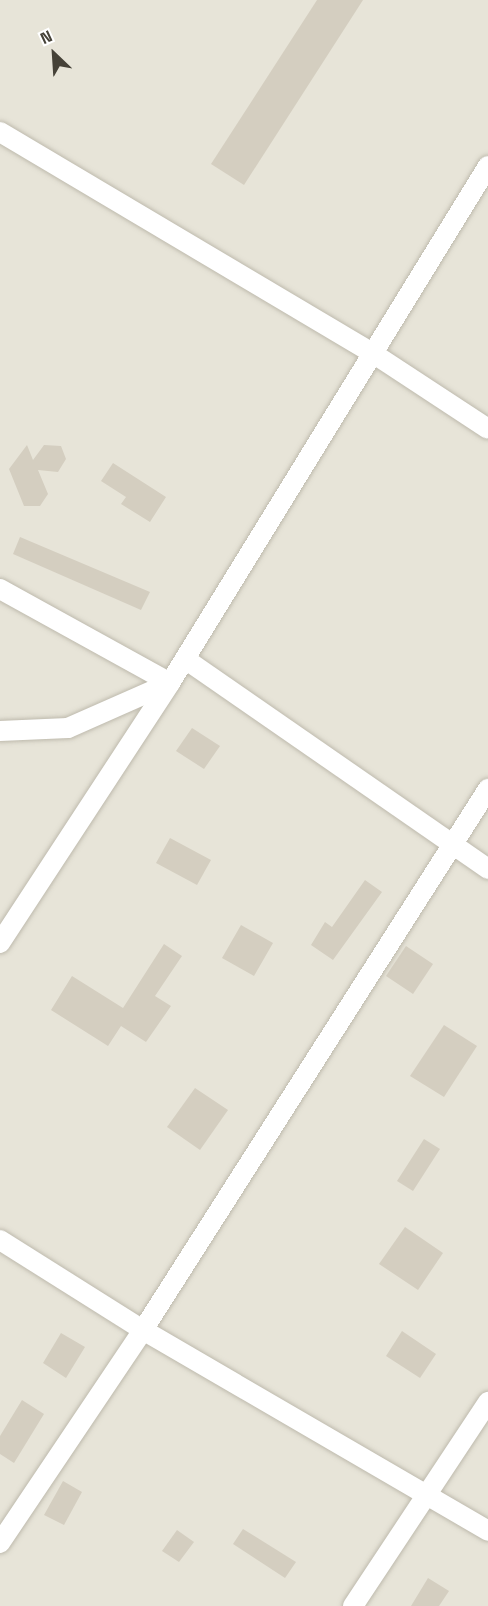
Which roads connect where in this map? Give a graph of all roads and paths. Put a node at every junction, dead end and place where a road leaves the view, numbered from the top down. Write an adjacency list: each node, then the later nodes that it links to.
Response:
1 (0, 132): 3 (street)
2 (488, 165): 3 (street)
3 (374, 354): 4 (street); 6 (street)
4 (488, 429)
5 (0, 589): 7 (street)
6 (185, 659): 7 (street); 10 (street)
7 (170, 683): 8 (street); 12 (street)
8 (0, 731)
9 (488, 789): 10 (street)
10 (453, 845): 11 (street); 14 (street)
11 (488, 869)
12 (0, 943)
13 (0, 1240): 14 (street)
14 (143, 1330): 16 (street); 18 (street)
15 (488, 1402): 16 (street)
16 (430, 1494): 17 (street); 19 (street)
17 (488, 1531)
18 (0, 1543)
19 (353, 1606)

